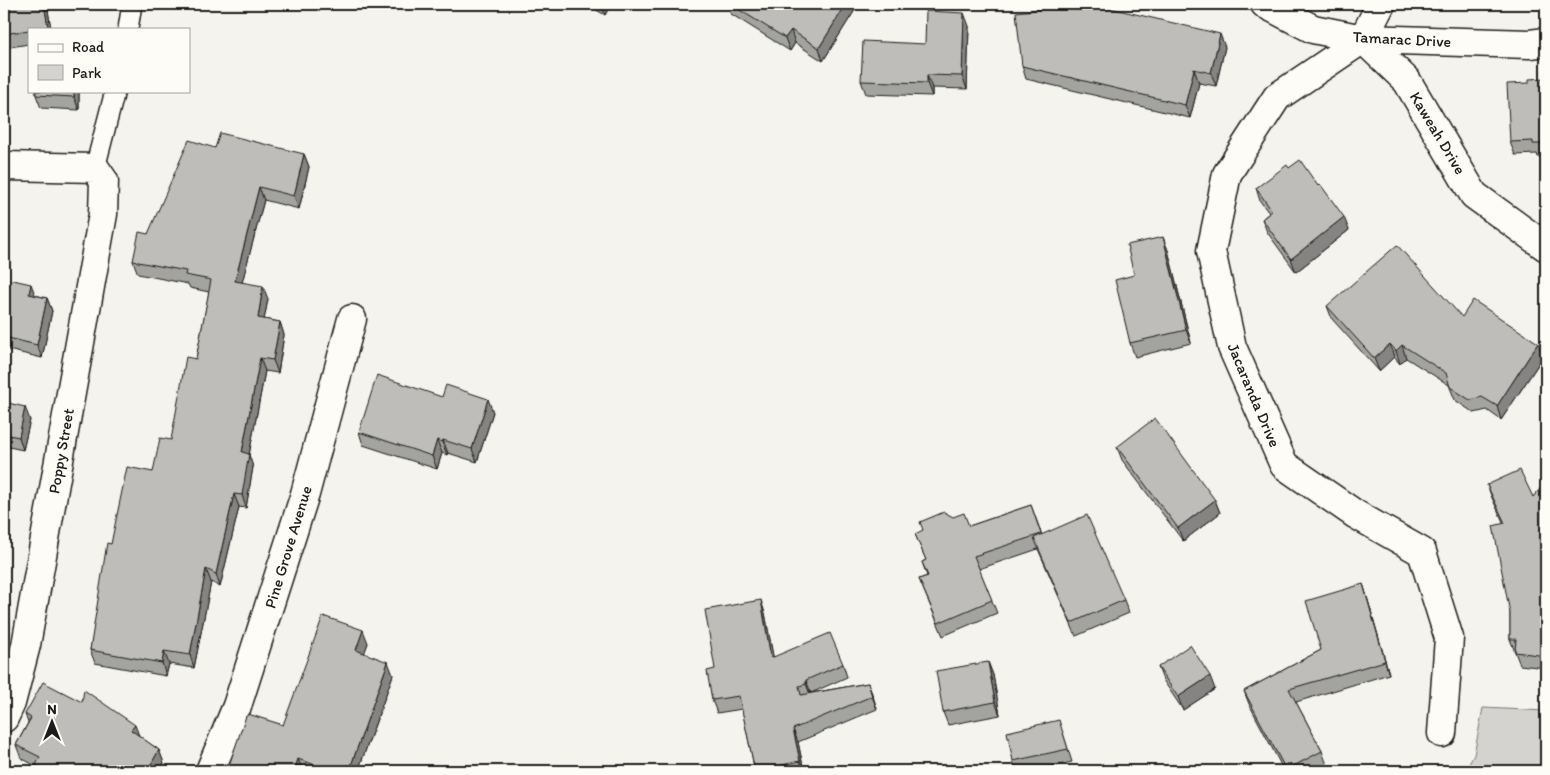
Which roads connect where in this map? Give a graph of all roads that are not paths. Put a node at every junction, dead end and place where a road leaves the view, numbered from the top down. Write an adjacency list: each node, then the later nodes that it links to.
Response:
1 (132, 4): 4 (lane)
2 (1265, 4): 5 (street, Tamarac Drive)
3 (1381, 4): 5 (street)
4 (128, 28)
5 (1363, 39): 6 (street, Tamarac Drive); 10 (street, Kaweah Drive); 13 (street, Jacaranda Drive)
6 (1546, 42)
7 (115, 92): 9 (lane)
8 (4, 166): 9 (street)
9 (99, 174): 12 (street, Poppy Street)
10 (1546, 247)
11 (352, 319): 14 (street, Pine Grove Avenue)
12 (4, 718)
13 (1442, 733)
14 (210, 771)

